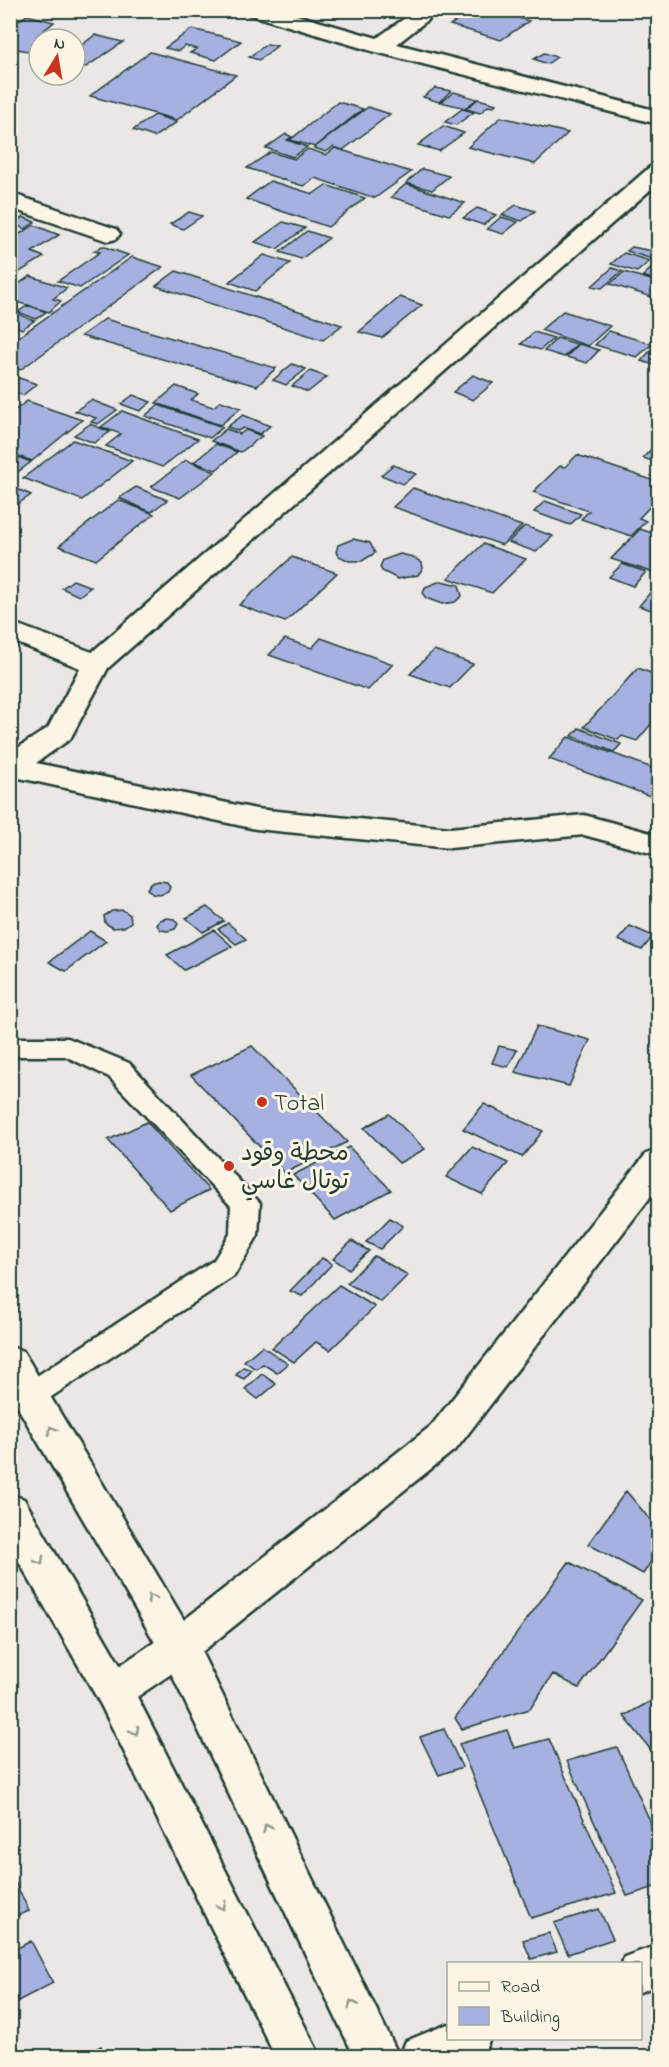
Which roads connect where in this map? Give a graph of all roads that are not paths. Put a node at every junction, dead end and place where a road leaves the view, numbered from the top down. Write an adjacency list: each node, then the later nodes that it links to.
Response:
1 (255, 10): 3 (street)
2 (430, 10): 3 (street)
3 (380, 46): 4 (street)
4 (658, 118)
5 (658, 172): 9 (street)
6 (10, 200): 7 (street)
7 (108, 234)
8 (10, 630): 9 (street)
9 (96, 664): 10 (street)
10 (658, 845)
11 (10, 1047): 14 (lane)
12 (658, 1163): 16 (street)
13 (10, 1361): 14 (street)
14 (32, 1395): 16 (street, one-way to 14)
15 (11, 1514): 17 (street, one-way to 17)
16 (179, 1647): 17 (street); 22 (street, one-way to 16)
17 (114, 1691): 21 (street, one-way to 21)
18 (658, 1965): 19 (street)
19 (642, 1971)
20 (463, 2040): 23 (street)
21 (298, 2056)
22 (377, 2056)
23 (422, 2056)

